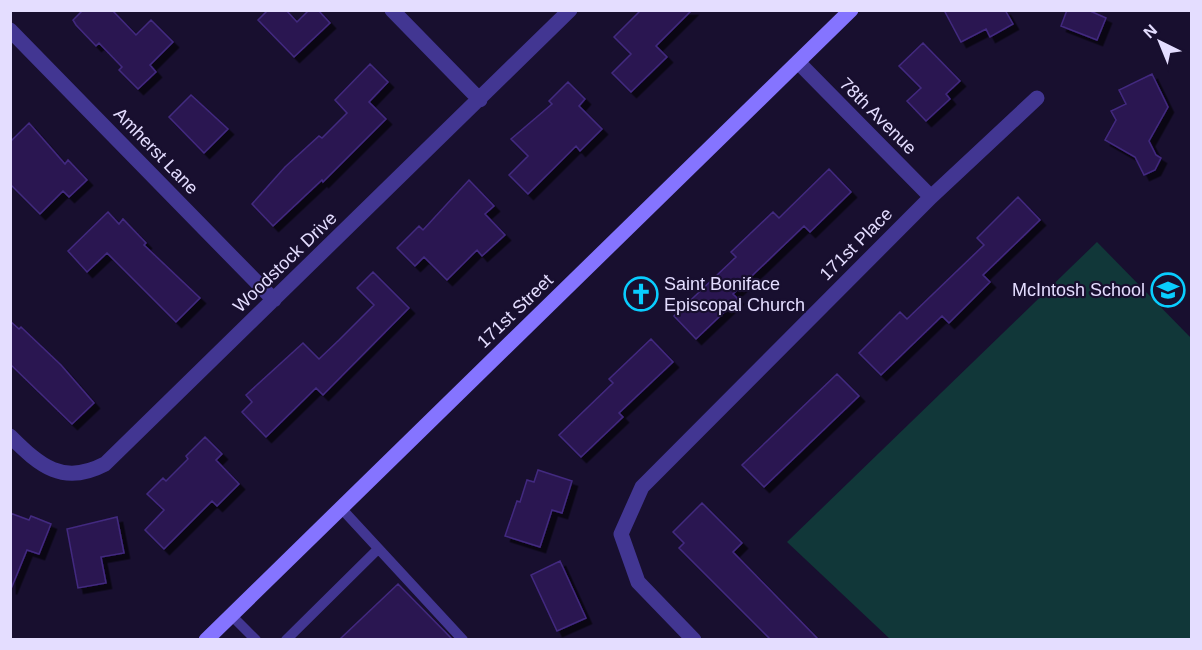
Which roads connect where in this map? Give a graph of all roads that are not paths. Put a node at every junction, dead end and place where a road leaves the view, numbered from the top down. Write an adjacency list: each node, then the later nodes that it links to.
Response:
1 (392, 10): 7 (street)
2 (570, 10): 7 (street, Woodstock Drive)
3 (851, 10): 5 (street, 171st Street)
4 (10, 30): 9 (street, Amherst Lane)
5 (798, 62): 8 (street, 78th Avenue); 11 (street, 171st Street)
6 (1037, 98): 8 (street, 171st Place)
7 (480, 100): 9 (street, Woodstock Drive)
8 (931, 197): 18 (street, 171st Place)
9 (274, 300): 10 (street, Woodstock Drive)
10 (10, 436)
11 (341, 508): 12 (lane); 13 (street, 171st Street)
12 (378, 549): 16 (lane); 17 (lane)
13 (231, 615): 14 (street, 171st Street); 15 (lane)
14 (206, 639)
15 (256, 639)
16 (286, 639)
17 (463, 639)
18 (694, 639)

